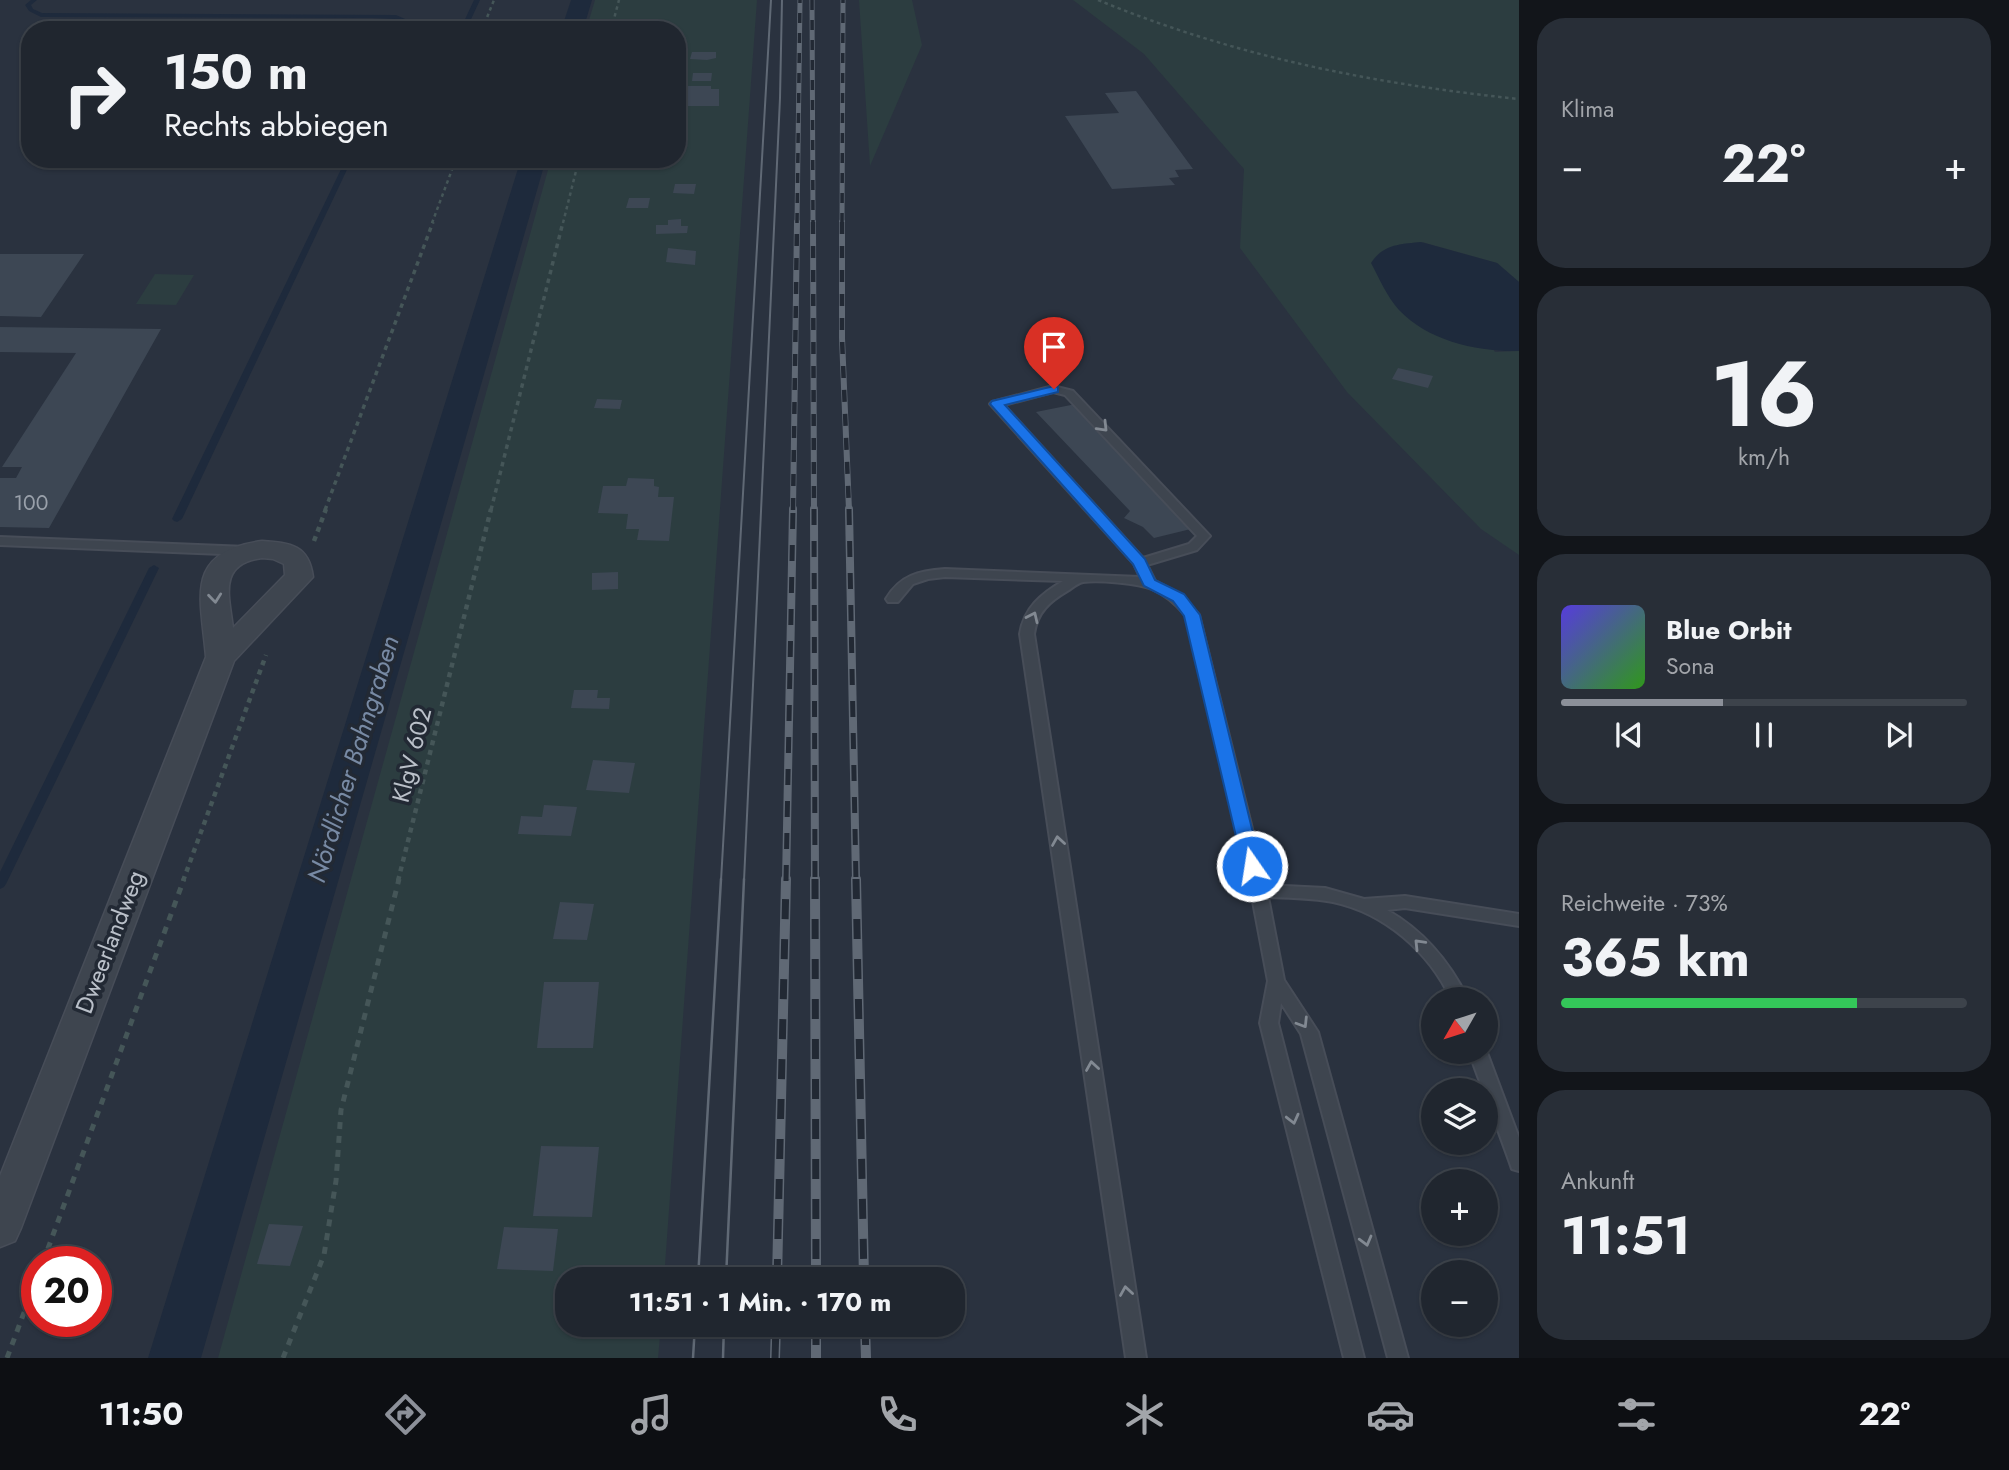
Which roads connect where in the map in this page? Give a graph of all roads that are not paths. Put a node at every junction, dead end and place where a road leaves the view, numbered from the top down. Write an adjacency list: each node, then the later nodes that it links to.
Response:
1 (0, 541): 2 (lane)
2 (251, 551): 7 (street, Dweerlandweg, one-way to 7); 7 (street, Dweerlandweg)
3 (1140, 563): 3 (lane, one-way to 3); 5 (lane)
4 (1077, 579): 5 (lane); 6 (lane); 16 (lane, one-way to 4)
5 (1149, 582): 8 (lane)
6 (894, 599)
7 (221, 657): 15 (street, Dweerlandweg)
8 (1259, 891): 9 (lane); 11 (lane)
9 (1364, 905): 10 (lane); 12 (lane, one-way to 9)
10 (1519, 920)
11 (1276, 981): 17 (lane, one-way to 17); 18 (lane, one-way to 18)
12 (1452, 987)
13 (1482, 1064): 14 (lane)
14 (1519, 1163)
15 (0, 1228)
16 (1136, 1358)
17 (1354, 1358)
18 (1398, 1358)

